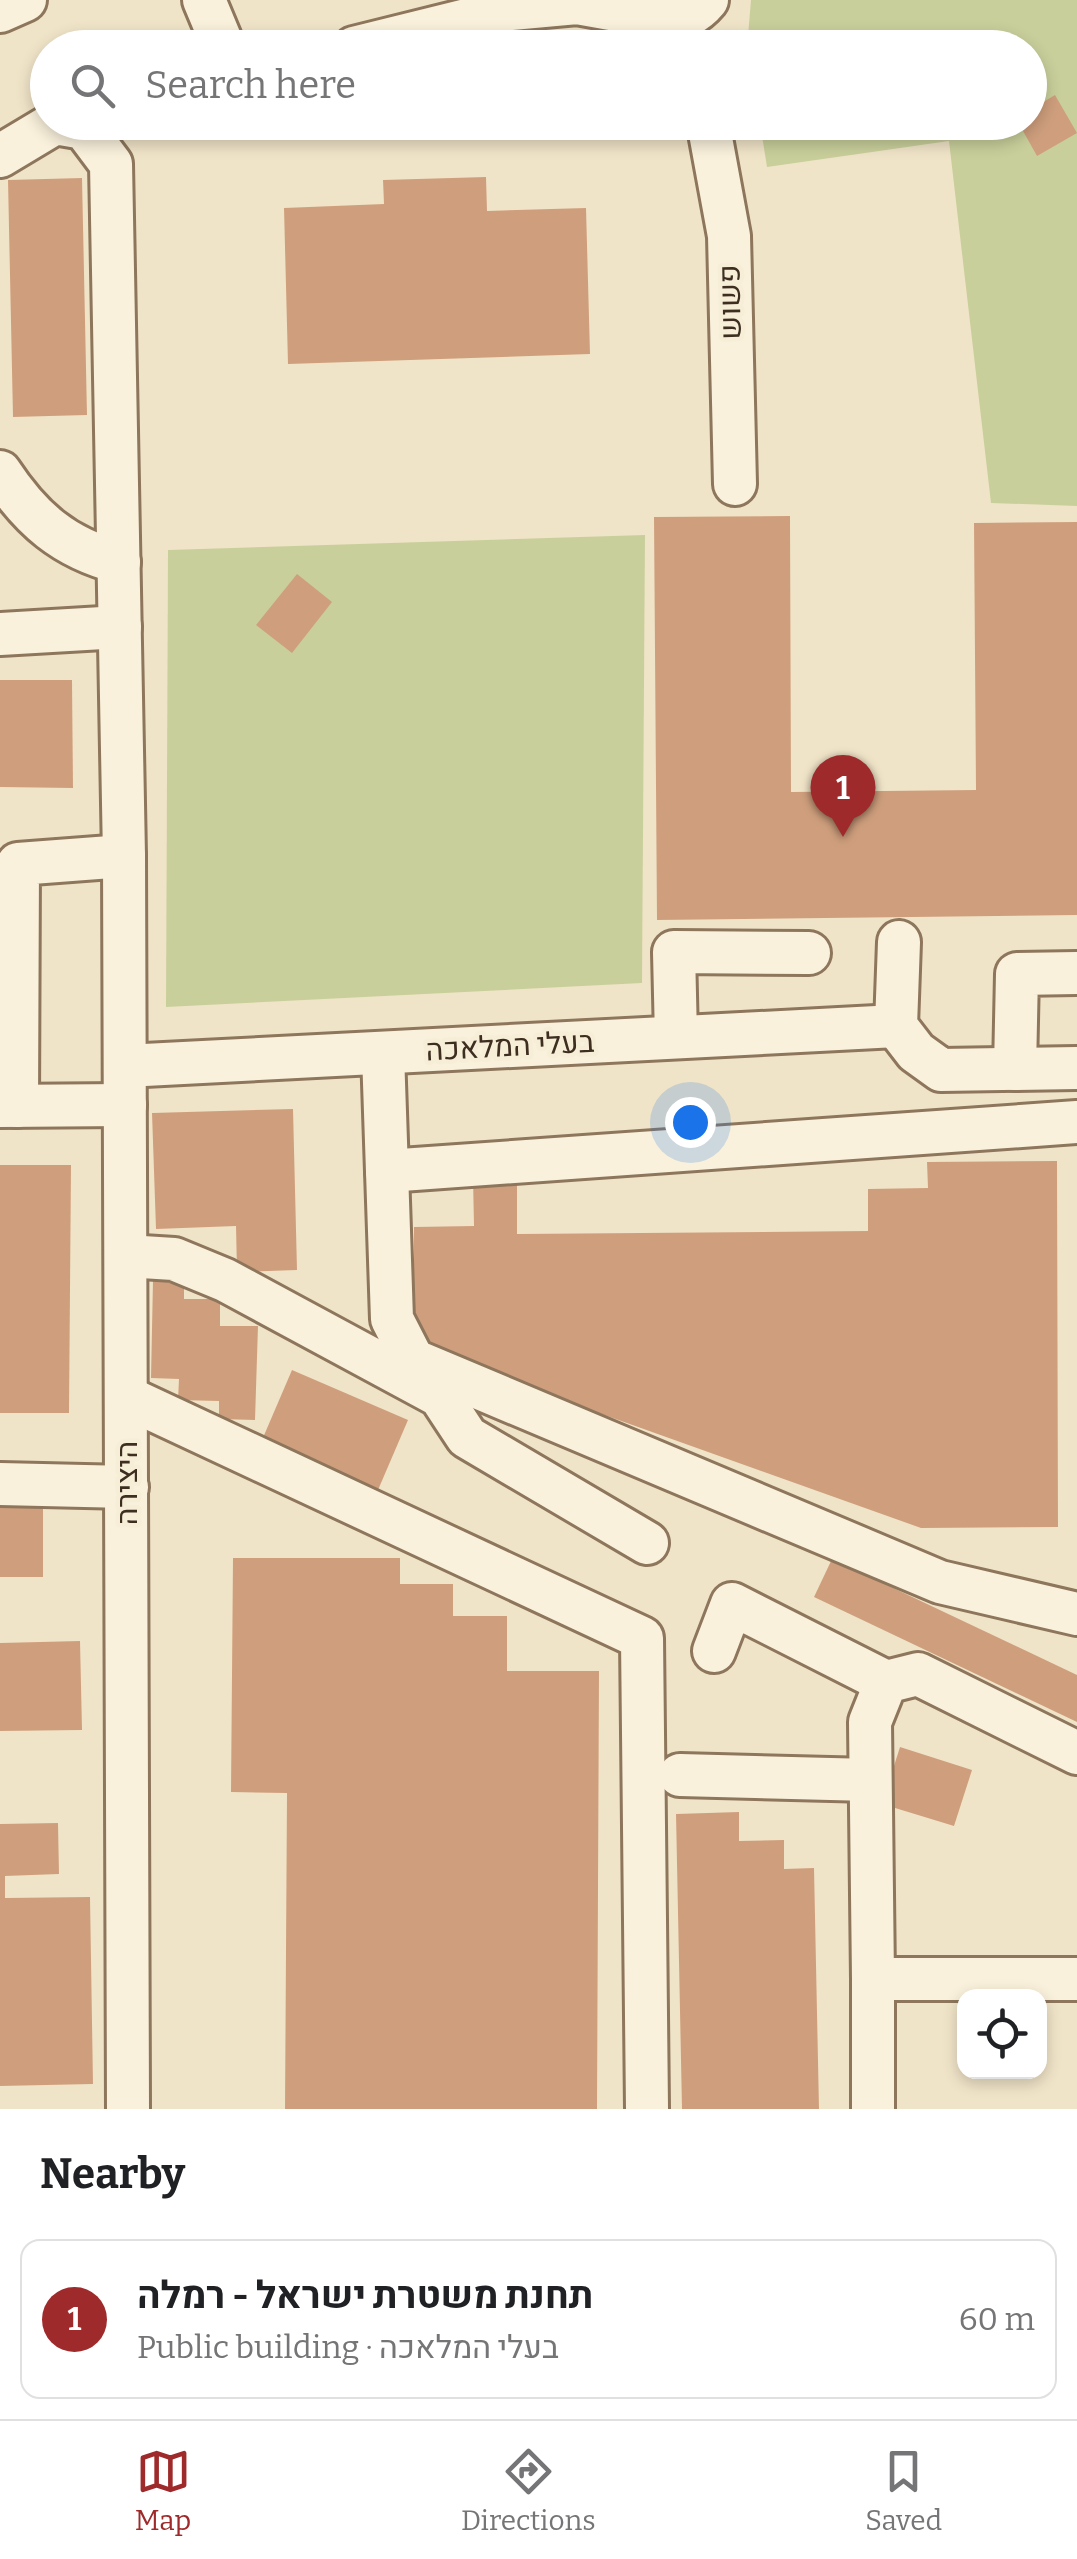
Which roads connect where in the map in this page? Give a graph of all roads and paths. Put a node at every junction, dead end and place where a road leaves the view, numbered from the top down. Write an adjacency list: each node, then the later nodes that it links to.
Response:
1 (24, 0): 4 (street)
2 (204, 0): 7 (street)
3 (520, 4): 5 (street); 6 (street)
4 (0, 11)
5 (438, 13): 8 (street)
6 (666, 17)
7 (216, 30)
8 (397, 30)
9 (30, 139): 12 (street, היצירה)
10 (93, 140): 15 (street, היצירה)
11 (711, 140): 14 (street, פשוש)
12 (0, 156)
13 (0, 472): 15 (street)
14 (734, 484)
15 (118, 562): 16 (street, היצירה)
16 (120, 628): 17 (street); 18 (street, היצירה)
17 (0, 634)
18 (124, 856): 27 (street, היצירה); 28 (street)
19 (899, 942): 22 (street)
20 (810, 953): 23 (street)
21 (1077, 973): 26 (street)
22 (896, 1026): 23 (street, בעלי המלאכה); 26 (street)
23 (676, 1038): 24 (street, בעלי המלאכה)
24 (383, 1053): 27 (street, בעלי המלאכה); 30 (street)
25 (1077, 1068): 26 (street)
26 (1015, 1069)
27 (125, 1086): 28 (street, בעלי המלאכה); 31 (street, היצירה)
28 (8, 1106)
29 (1077, 1122): 30 (street)
30 (387, 1171): 36 (street)
31 (126, 1256): 32 (street, היצירה); 35 (street)
32 (126, 1397): 34 (street, היצירה); 45 (street)
33 (0, 1484): 34 (street)
34 (127, 1488): 44 (street, היצירה)
35 (647, 1543)
36 (1077, 1614)
37 (714, 1651): 38 (street)
38 (886, 1682): 39 (street); 41 (street)
39 (1077, 1754)
40 (680, 1776): 41 (street)
41 (870, 1780): 42 (street)
42 (874, 1980): 43 (street); 46 (street)
43 (1077, 1980)
44 (128, 2109)
45 (647, 2109)
46 (873, 2109)

